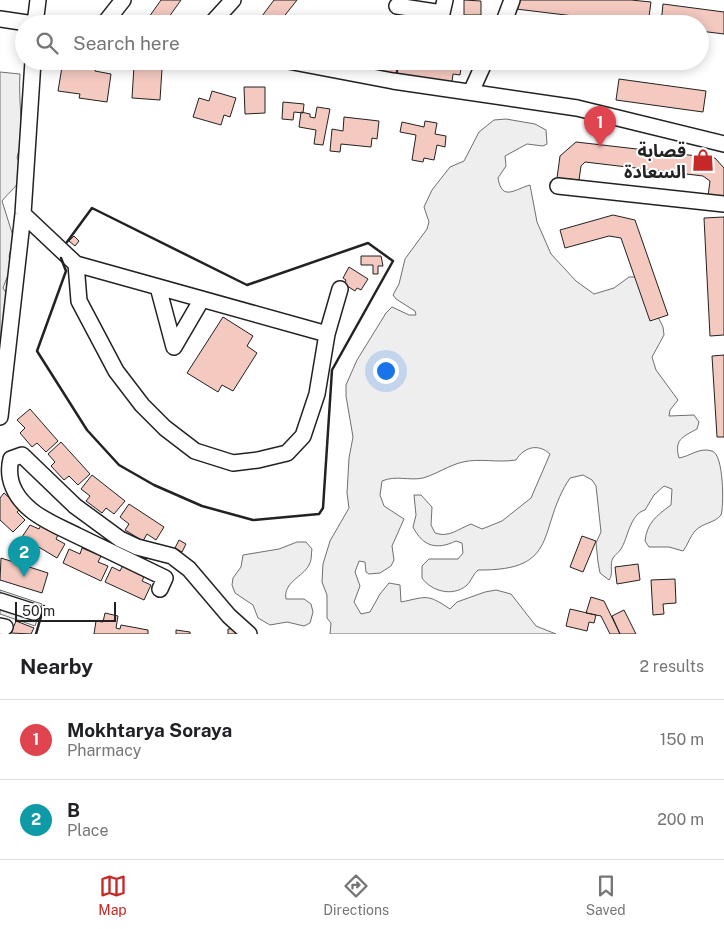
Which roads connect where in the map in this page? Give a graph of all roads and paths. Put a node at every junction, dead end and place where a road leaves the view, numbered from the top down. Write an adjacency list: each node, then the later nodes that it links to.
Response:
1 (38, 0): 7 (street)
2 (123, 0): 8 (street)
3 (233, 0): 9 (street)
4 (445, 0): 6 (street)
5 (512, 0): 10 (street)
6 (396, 6)
7 (36, 15)
8 (111, 15)
9 (219, 15)
10 (506, 15)
11 (0, 19): 12 (street)
12 (15, 21)
13 (32, 70): 20 (street)
14 (335, 70): 16 (street)
15 (481, 70): 16 (street)
16 (471, 92): 17 (street)
17 (724, 144)
18 (558, 186): 19 (street)
19 (724, 204)
20 (23, 214): 21 (street); 26 (street)
21 (76, 264): 22 (street); 25 (street)
22 (158, 287): 24 (street); 24 (street)
23 (340, 289): 25 (street)
24 (202, 299): 25 (street)
25 (328, 334)
26 (0, 417)
27 (160, 589): 30 (street)
28 (0, 601): 29 (street)
29 (34, 612)
30 (249, 634)

